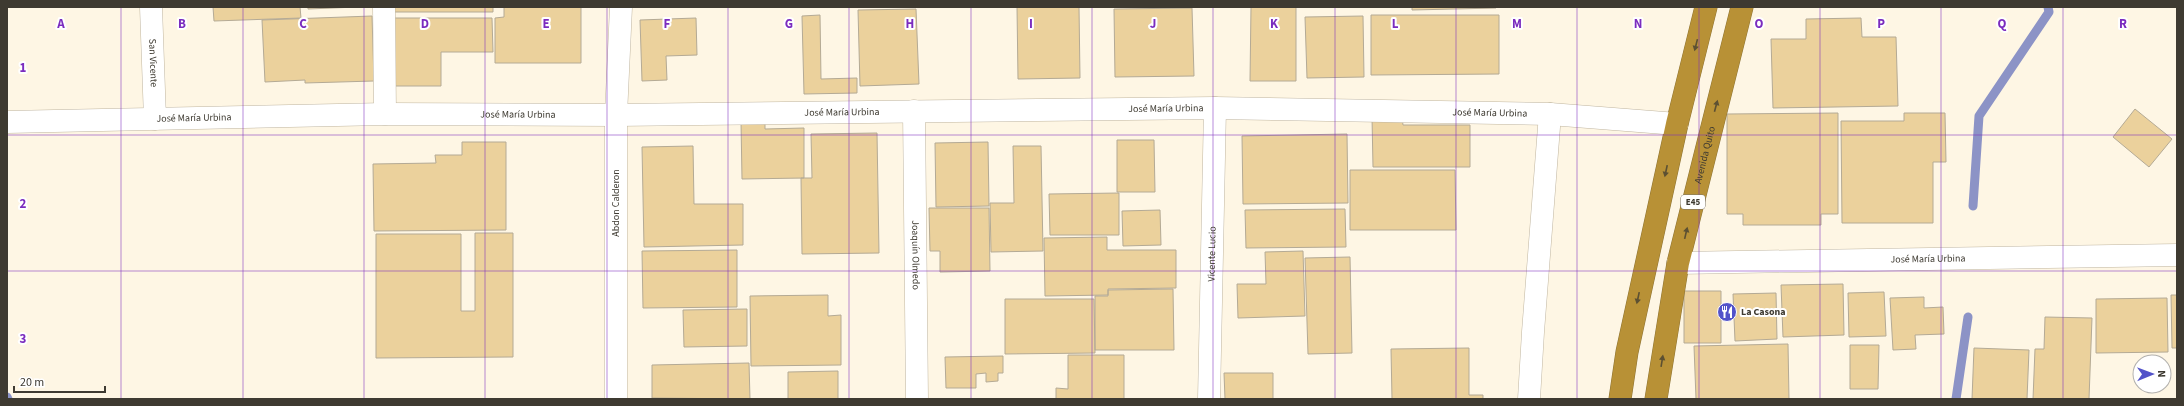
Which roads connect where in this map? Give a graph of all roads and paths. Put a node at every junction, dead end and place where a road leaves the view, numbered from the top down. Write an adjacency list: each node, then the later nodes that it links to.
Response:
1 (151, 7): 11 (street, San Vicente)
2 (384, 7): 8 (street)
3 (621, 7): 10 (street, Abdon Calderon)
4 (1706, 7): 13 (highway, one-way to 13)
5 (1742, 7): 15 (highway, Avenida Quito / E45, one-way to 5)
6 (1215, 108): 7 (street, José María Urbina); 9 (street, José María Urbina); 18 (street, Vicente Lucio)
7 (914, 111): 10 (street, José María Urbina); 17 (street, Joaquín Olmedo)
8 (385, 114): 10 (street, José María Urbina); 11 (street, José María Urbina)
9 (1550, 114): 13 (street, José María Urbina); 19 (street)
10 (616, 115): 16 (street, Abdon Calderon)
11 (155, 119): 12 (street, José María Urbina)
12 (7, 122)
13 (1677, 124): 20 (highway, one-way to 20)
14 (2177, 255): 15 (street, José María Urbina)
15 (1678, 263): 21 (highway, Avenida Quito / E45, one-way to 15)
16 (616, 399)
17 (917, 399)
18 (1209, 399)
19 (1529, 399)
20 (1620, 399)
21 (1656, 399)

